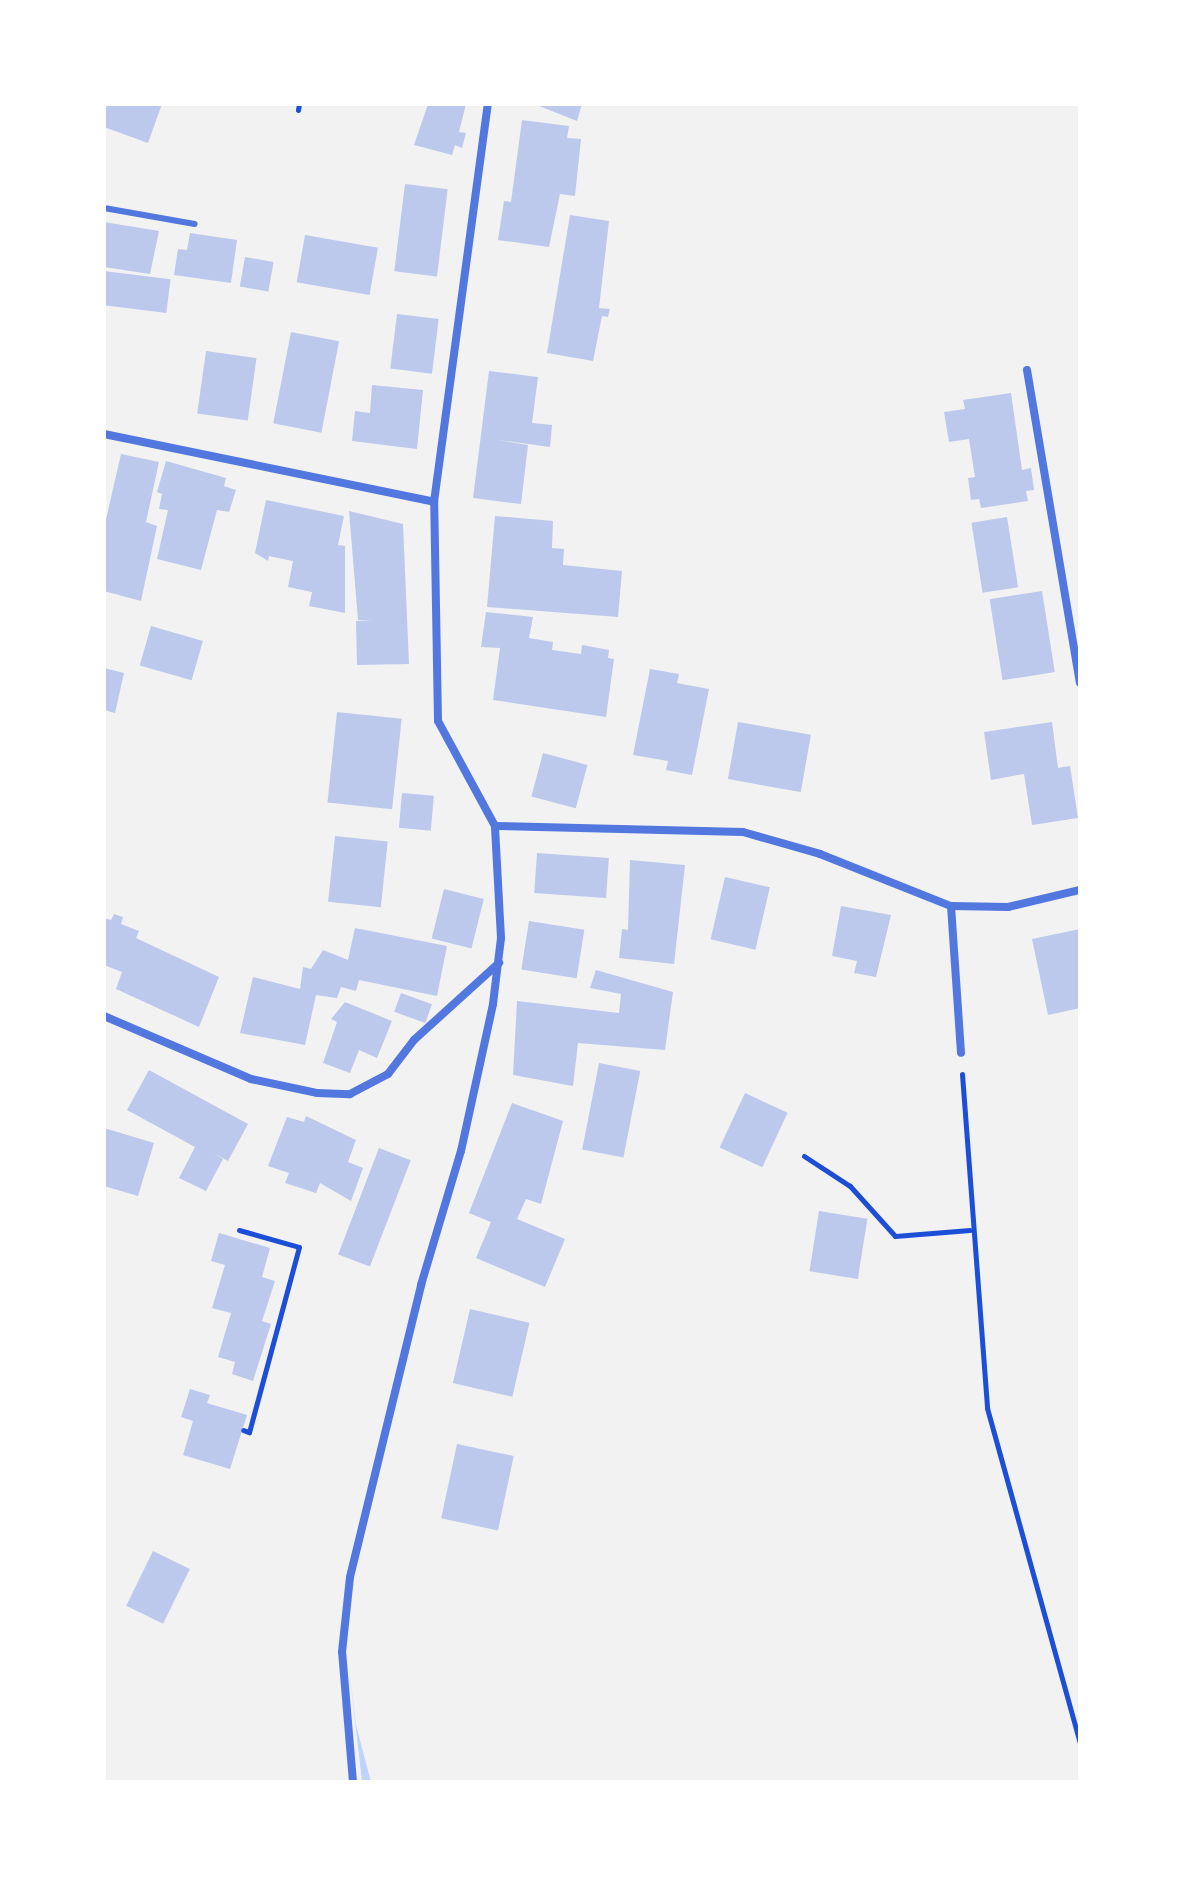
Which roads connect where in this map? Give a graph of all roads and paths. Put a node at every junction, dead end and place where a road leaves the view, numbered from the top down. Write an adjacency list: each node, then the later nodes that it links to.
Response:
1 (488, 104): 6 (street)
2 (104, 208): 3 (lane)
3 (195, 224)
4 (1027, 370): 7 (street)
5 (104, 434): 6 (street)
6 (434, 502): 8 (street)
7 (1080, 683)
8 (495, 826): 10 (street); 11 (street)
9 (1080, 890): 10 (street)
10 (951, 906): 13 (street)
11 (499, 963): 12 (street); 21 (street)
12 (104, 1016)
13 (961, 1053): 16 (path)
14 (804, 1156): 16 (path)
15 (239, 1230): 18 (path)
16 (970, 1230): 20 (path)
17 (262, 1352): 18 (path)
18 (270, 1354): 19 (path)
19 (243, 1430)
20 (1080, 1743)
21 (353, 1782)

